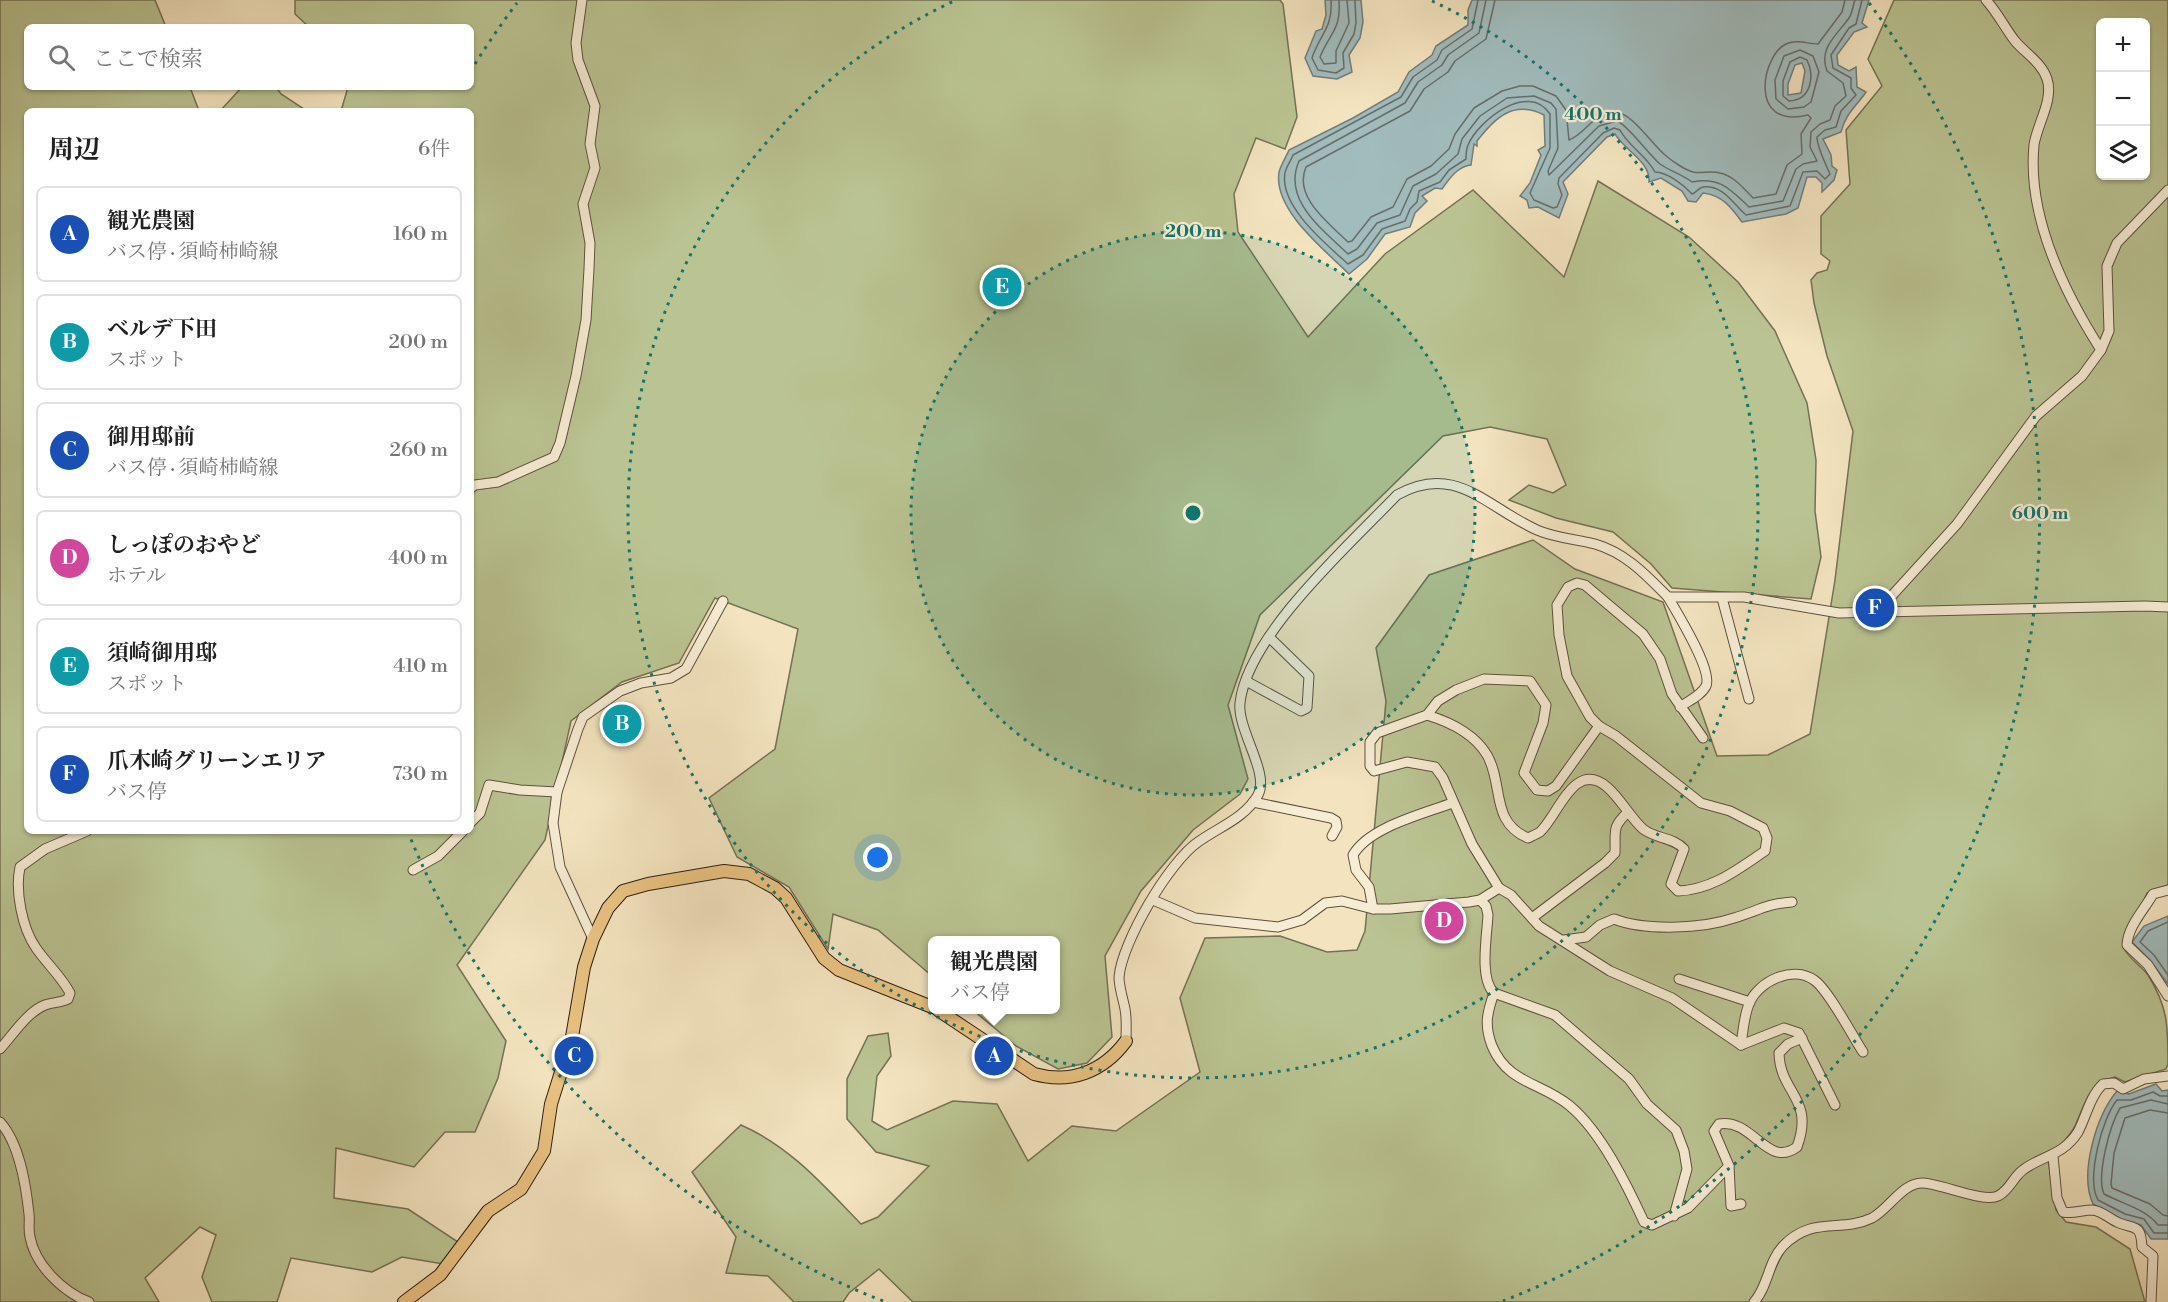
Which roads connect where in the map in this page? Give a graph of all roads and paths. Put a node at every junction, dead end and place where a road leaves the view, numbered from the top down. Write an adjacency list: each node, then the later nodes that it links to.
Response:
1 (582, 0): 5 (street)
2 (1986, 0): 4 (street)
3 (2168, 190): 4 (street)
4 (2101, 350): 10 (street)
5 (474, 486)
6 (1668, 597): 7 (street); 11 (street); 14 (street)
7 (1722, 598): 10 (street); 13 (street)
8 (723, 601): 18 (street)
9 (2168, 607): 10 (street)
10 (1877, 612)
11 (1269, 637): 12 (street); 12 (street)
12 (1246, 681): 19 (street)
13 (1749, 699)
14 (1680, 707): 16 (street); 17 (street)
15 (1427, 715): 16 (street); 20 (street); 21 (street)
16 (1599, 726): 21 (street)
17 (1703, 738)
18 (557, 792): 22 (street); 34 (street)
19 (1253, 802): 25 (street); 29 (street)
20 (1452, 803): 27 (street); 32 (street)
21 (1628, 812): 33 (street)
22 (474, 819)
23 (80, 834): 45 (street)
24 (460, 834): 26 (street)
25 (1332, 836)
26 (413, 870)
27 (1499, 888): 30 (street); 33 (street)
28 (2168, 890): 38 (street)
29 (1153, 900): 32 (street); 43 (street)
30 (1480, 900): 32 (street); 37 (street)
31 (1792, 902): 35 (street)
32 (1373, 909)
33 (1532, 918): 35 (street)
34 (593, 939): 40 (main road); 55 (main road)
35 (1563, 940): 44 (street)
36 (1679, 979): 39 (street)
37 (1494, 993): 53 (street); 53 (street)
38 (2168, 996)
39 (1750, 1002): 44 (street); 46 (street)
40 (928, 1005)
41 (944, 1014): 43 (main road)
42 (1802, 1038): 44 (street); 48 (street); 51 (street)
43 (1126, 1041)
44 (1741, 1045)
45 (0, 1049)
46 (1863, 1053)
47 (2168, 1076): 50 (street)
48 (1835, 1105)
49 (0, 1122): 54 (street)
50 (2053, 1156): 56 (street); 57 (street)
51 (1729, 1166): 52 (street); 53 (street)
52 (1741, 1204)
53 (1674, 1216)
54 (89, 1302)
55 (404, 1302)
56 (1754, 1302)
57 (2151, 1302)

